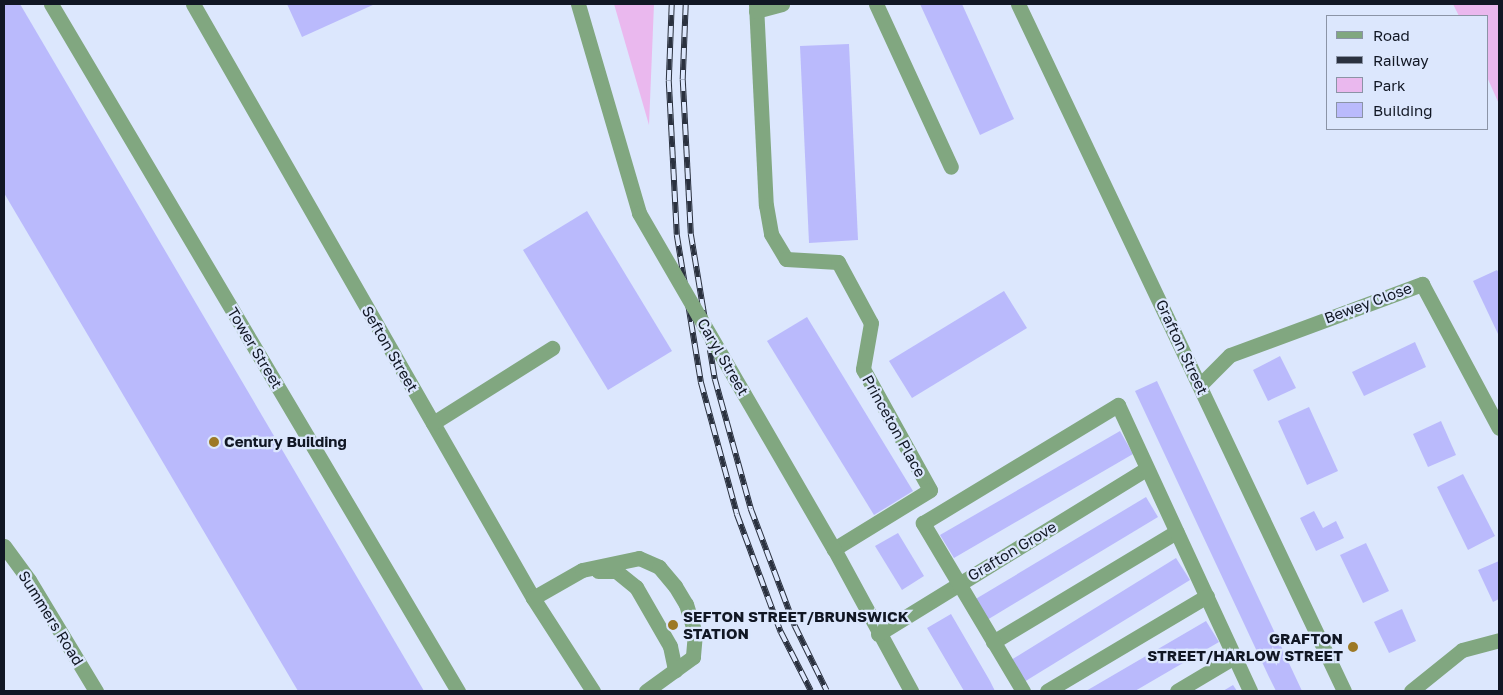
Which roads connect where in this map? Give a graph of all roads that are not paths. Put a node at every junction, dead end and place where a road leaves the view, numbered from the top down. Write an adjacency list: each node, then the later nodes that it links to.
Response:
1 (52, 4): 27 (street, Tower Street)
2 (193, 4): 11 (street, Sefton Street)
3 (578, 4): 16 (street, Caryl Street, bridge)
4 (782, 4): 7 (street, Princeton Place)
5 (876, 4): 8 (street)
6 (1018, 4): 10 (street, Grafton Street)
7 (756, 7): 16 (street, Princeton Place)
8 (951, 166)
9 (552, 348): 11 (street)
10 (1200, 385): 12 (street, Bewey Close); 35 (street, Grafton Street)
11 (433, 423): 20 (street, Sefton Street)
12 (1499, 428)
13 (1146, 469): 14 (street); 18 (street, Grafton Grove); 18 (street)
14 (1176, 532): 19 (street); 23 (street)
15 (4, 546): 26 (street, Summers Road)
16 (834, 549): 21 (street, Caryl Street)
17 (582, 570): 20 (street); 25 (street); 25 (street)
18 (958, 583): 21 (street, Grafton Grove); 23 (street)
19 (1207, 596): 24 (street); 32 (street)
20 (533, 598): 28 (street, Sefton Street)
21 (878, 634): 30 (street, Caryl Street)
22 (1499, 640): 36 (street)
23 (994, 642): 31 (street)
24 (1234, 656): 33 (street); 34 (street)
25 (675, 670): 29 (street)
26 (96, 691)
27 (458, 691)
28 (592, 691)
29 (646, 691)
30 (911, 691)
31 (1023, 691)
32 (1047, 691)
33 (1177, 691)
34 (1250, 691)
35 (1344, 691)
36 (1411, 691)

